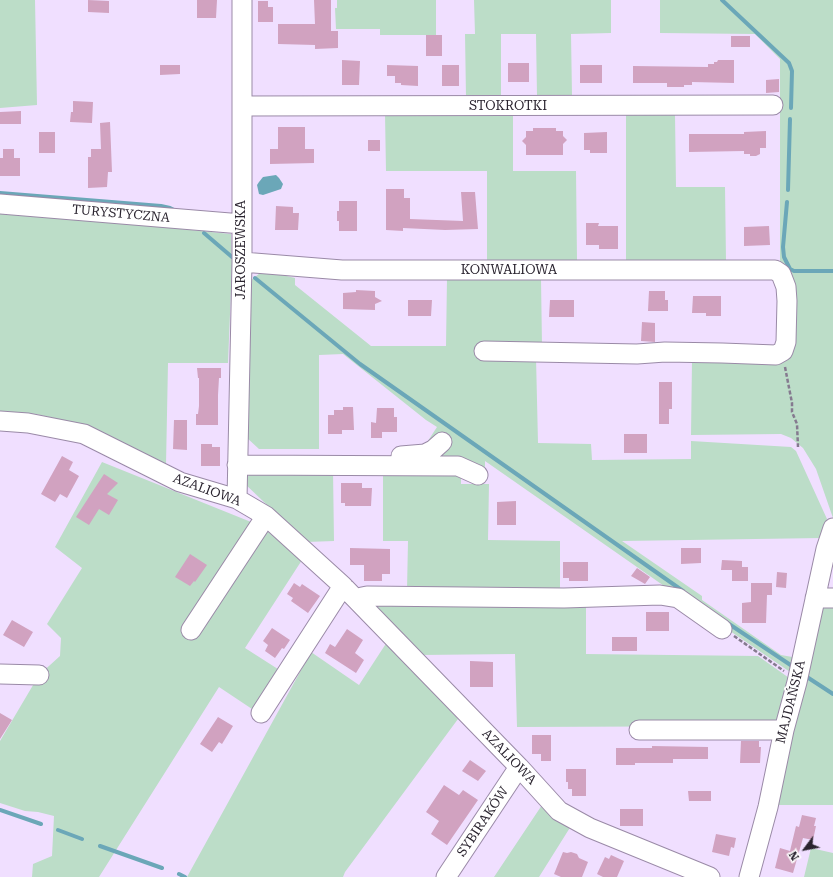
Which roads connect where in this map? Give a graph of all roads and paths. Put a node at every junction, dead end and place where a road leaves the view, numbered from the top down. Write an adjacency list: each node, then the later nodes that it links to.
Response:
1 (242, 0): 3 (street, JAROSZEWSKA)
2 (773, 105): 3 (street, STOKROTKI)
3 (242, 106): 5 (street, JAROSZEWSKA)
4 (0, 204): 5 (street, TURYSTYCZNA)
5 (242, 224): 6 (street, JAROSZEWSKA)
6 (242, 262): 8 (street, KONWALIOWA); 12 (street, JAROSZEWSKA)
7 (484, 351): 8 (street)
8 (783, 351): 11 (path)
9 (0, 421): 14 (street, AZALIOWA)
10 (442, 442): 12 (street)
11 (798, 446)
12 (238, 460): 13 (street); 14 (street, JAROSZEWSKA)
13 (478, 475)
14 (237, 499): 15 (street, AZALIOWA)
15 (266, 516): 17 (street, AZALIOWA); 21 (street)
16 (833, 528): 18 (street, MAJDAŃSKA)
17 (343, 586): 19 (street, AZALIOWA); 25 (street)
18 (824, 598): 24 (street, MAJDAŃSKA)
19 (356, 600): 20 (street); 28 (street, AZALIOWA)
20 (722, 629): 24 (path)
21 (191, 630)
22 (0, 674): 23 (street)
23 (39, 675)
24 (797, 682): 27 (street, MAJDAŃSKA)
25 (261, 713)
26 (639, 730): 27 (street)
27 (784, 730): 31 (street, MAJDAŃSKA)
28 (519, 767): 29 (street, SYBIRAKÓW); 30 (street, AZALIOWA)
29 (446, 877)
30 (710, 877)
31 (749, 877)

